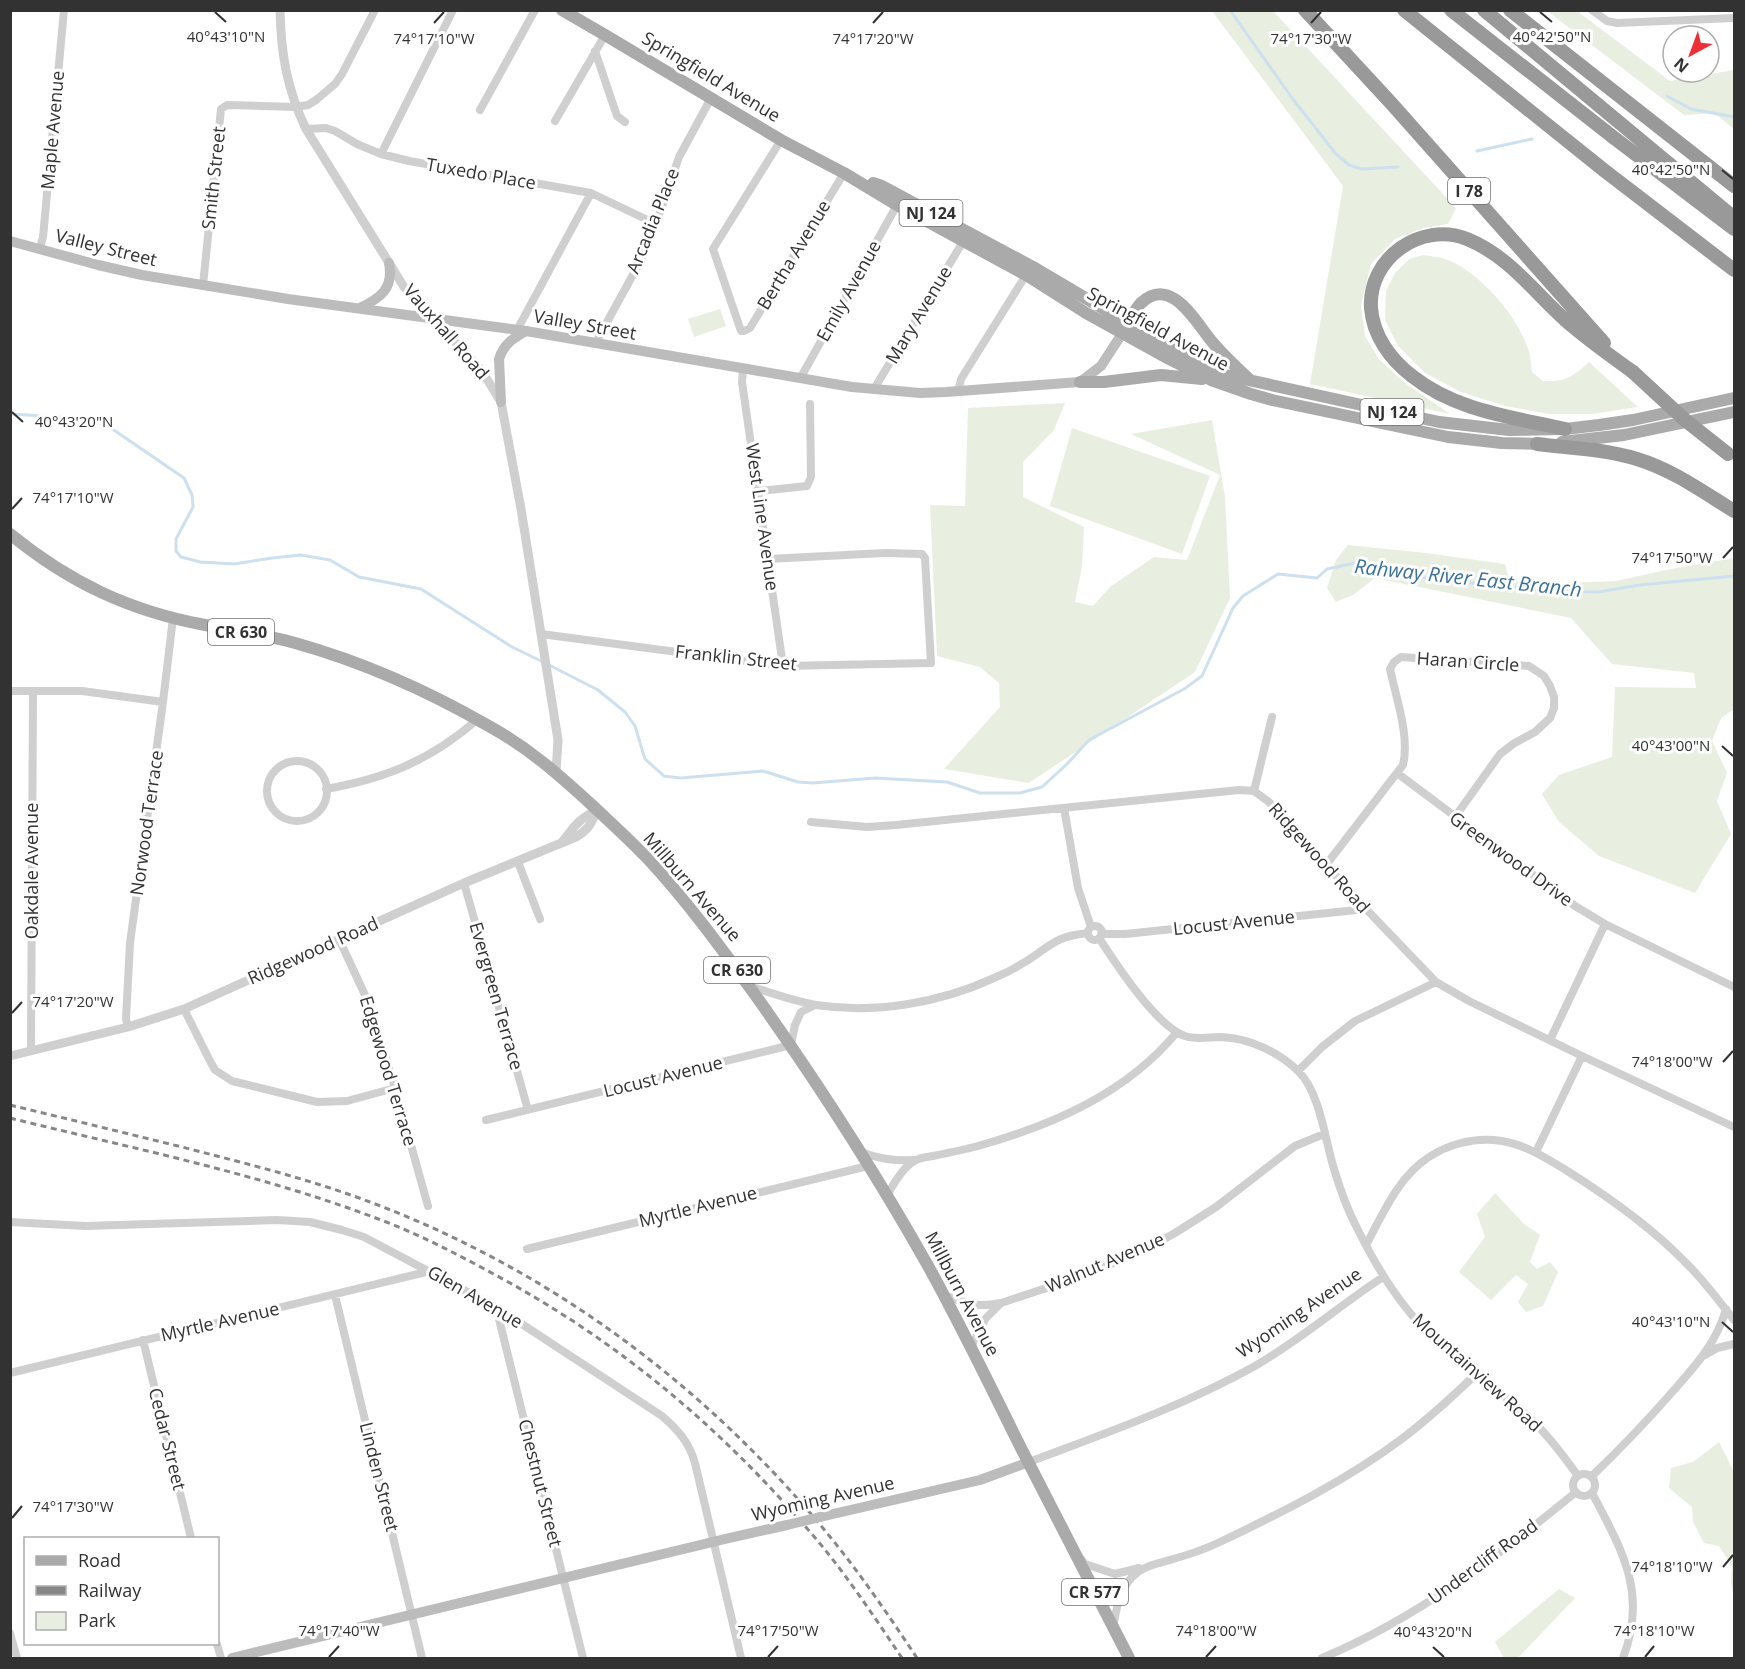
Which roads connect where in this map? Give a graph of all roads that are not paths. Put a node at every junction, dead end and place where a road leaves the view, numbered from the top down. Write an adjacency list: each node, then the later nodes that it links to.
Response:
1 (64, 10): 33 (street, Maple Avenue)
2 (280, 10): 17 (street, Vauxhall Road)
3 (375, 10): 17 (street)
4 (453, 10): 23 (street)
5 (535, 10): 18 (street)
6 (562, 10): 14 (main road, Springfield Avenue / NJ 124)
7 (1305, 10): 44 (highway, I 78)
8 (1404, 10): 35 (highway)
9 (1451, 10): 30 (highway)
10 (1484, 10): 28 (highway)
11 (1510, 10): 25 (highway)
12 (1592, 10): 13 (street)
13 (1734, 18)
14 (605, 35): 15 (street); 16 (main road, Springfield Avenue / NJ 124)
15 (595, 51): 19 (street); 20 (street)
16 (711, 98): 22 (main road, Springfield Avenue / NJ 124); 29 (street, Arcadia Place)
17 (295, 107): 21 (street, Vauxhall Road); 37 (street, Smith Street)
18 (480, 110)
19 (555, 121)
20 (625, 122)
21 (306, 129): 23 (street, Tuxedo Place); 34 (street, Vauxhall Road)
22 (781, 140): 24 (main road, Springfield Avenue / NJ 124); 24 (street, Bertha Avenue)
23 (381, 154): 26 (street, Tuxedo Place)
24 (844, 172): 27 (main road, Springfield Avenue / NJ 124); 40 (main road, Springfield Avenue / NJ 124)
25 (1734, 186)
26 (591, 193): 29 (street, Tuxedo Place); 41 (street)
27 (897, 205): 31 (main road, Springfield Avenue / NJ 124); 45 (street, Emily Avenue)
28 (1734, 218)
29 (656, 224): 42 (street, Arcadia Place)
30 (1734, 229)
31 (964, 240): 36 (main road, Springfield Avenue / NJ 124); 49 (street, Mary Avenue)
32 (10, 241): 33 (main road, Valley Street)
33 (40, 248): 37 (main road, Valley Street)
34 (389, 263): 38 (main road); 39 (street, Vauxhall Road)
35 (1734, 270)
36 (1026, 275): 40 (main road, Springfield Avenue / NJ 124); 50 (street)
37 (203, 285): 38 (main road, Valley Street)
38 (360, 309): 39 (main road, Valley Street)
39 (431, 317): 41 (main road, Valley Street); 52 (street, Vauxhall Road)
40 (1125, 328): 46 (main road, Springfield Avenue / NJ 124); 47 (main road, Springfield Avenue / NJ 124); 47 (main road); 48 (main road)
41 (522, 331): 42 (main road, Valley Street); 52 (main road)
42 (595, 344): 43 (main road, Valley Street)
43 (743, 368): 45 (main road, Valley Street); 58 (street, West Line Avenue)
44 (1633, 372): 55 (highway); 57 (highway, I 78, bridge)
45 (801, 377): 49 (main road, Valley Street)
46 (1211, 380): 48 (main road); 56 (main road, Springfield Avenue / NJ 124)
47 (1251, 381): 55 (main road, Springfield Avenue / NJ 124)
48 (1080, 382): 50 (main road, Valley Street)
49 (874, 389): 50 (main road, Valley Street)
50 (958, 392)
51 (1734, 398): 55 (main road, Springfield Avenue / NJ 124)
52 (501, 402): 63 (street, Vauxhall Road)
53 (810, 404): 58 (street)
54 (1734, 412): 56 (main road, Springfield Avenue / NJ 124)
55 (1565, 429)
56 (1537, 444): 59 (highway)
57 (1731, 457)
58 (759, 491): 61 (street, West Line Avenue)
59 (1734, 512)
60 (10, 534): 62 (main road, Millburn Avenue / CR 630)
61 (768, 559): 64 (street, West Line Avenue); 64 (street, Franklin Street)
62 (173, 618): 67 (street, Norwood Terrace); 69 (main road, Millburn Avenue / CR 630)
63 (541, 634): 64 (street, Franklin Street); 70 (street, Vauxhall Road)
64 (783, 666)
65 (10, 691): 66 (street)
66 (33, 691): 67 (street); 96 (street, Oakdale Avenue)
67 (163, 702): 92 (street, Norwood Terrace)
68 (1272, 717): 73 (street)
69 (478, 719): 70 (main road, Millburn Avenue / CR 630); 72 (street)
70 (556, 772): 75 (main road, Millburn Avenue / CR 630)
71 (1397, 773): 76 (street, Greenwood Drive); 76 (street, Haran Circle); 79 (street)
72 (326, 789): 72 (street)
73 (1254, 791): 74 (street, Ridgewood Road); 79 (street, Ridgewood Road)
74 (1064, 808): 77 (street, Ridgewood Road); 84 (street)
75 (597, 810): 78 (street, Ridgewood Road); 88 (main road, Millburn Avenue / CR 630)
76 (1455, 817): 83 (street, Greenwood Drive)
77 (811, 822)
78 (518, 862): 80 (street, Ridgewood Road); 82 (street)
79 (1326, 865): 81 (street, Ridgewood Road)
80 (464, 883): 86 (street, Ridgewood Road); 101 (street, Evergreen Terrace)
81 (1366, 909): 85 (street, Locust Avenue); 87 (street, Ridgewood Road)
82 (540, 919)
83 (1605, 924): 89 (street, Greenwood Drive); 94 (street)
84 (1089, 930): 85 (street); 90 (street)
85 (1100, 936): 93 (street, Mountainview Road)
86 (339, 939): 91 (street, Ridgewood Road); 100 (street, Edgewood Terrace)
87 (1436, 982): 94 (street, Ridgewood Road); 99 (street)
88 (748, 985): 90 (street); 95 (main road, Millburn Avenue / CR 630)
89 (1734, 987)
90 (815, 1005): 95 (street)
91 (184, 1009): 92 (street, Ridgewood Road); 100 (street)
92 (128, 1027): 96 (street, Ridgewood Road)
93 (1178, 1032): 99 (street, Mountainview Road); 107 (street)
94 (1550, 1040): 98 (street, Ridgewood Road)
95 (791, 1045): 101 (street, Locust Avenue); 105 (main road, Millburn Avenue / CR 630)
96 (31, 1051): 97 (street, Ridgewood Road)
97 (10, 1056)
98 (1582, 1056): 103 (street, Ridgewood Road); 106 (street)
99 (1298, 1071): 104 (street, Mountainview Road)
100 (395, 1088): 110 (street, Edgewood Terrace)
101 (528, 1110): 102 (street, Locust Avenue)
102 (486, 1120)
103 (1734, 1127)
104 (1324, 1134): 112 (street, Mountainview Road); 118 (street, Walnut Avenue)
105 (860, 1152): 107 (street); 108 (main road, Millburn Avenue / CR 630)
106 (1536, 1152): 112 (street); 120 (street)
107 (915, 1160): 109 (street)
108 (868, 1166): 109 (main road, Millburn Avenue / CR 630); 113 (street, Myrtle Avenue)
109 (887, 1195): 117 (main road, Millburn Avenue / CR 630)
110 (428, 1206)
111 (10, 1222): 114 (street, Glen Avenue)
112 (1366, 1245): 115 (street, Mountainview Road)
113 (527, 1249)
114 (430, 1271): 116 (street, Myrtle Avenue); 119 (street, Glen Avenue)
115 (1383, 1277): 127 (street, Mountainview Road); 128 (street, Wyoming Avenue)
116 (335, 1295): 122 (street, Myrtle Avenue); 138 (street, Linden Street)
117 (944, 1295): 118 (street, Walnut Avenue); 124 (main road, Millburn Avenue / CR 630)
118 (1001, 1303): 124 (street)
119 (496, 1307): 134 (street, Glen Avenue); 137 (street, Chestnut Street)
120 (1726, 1309): 121 (street); 125 (street)
121 (1734, 1320)
122 (143, 1340): 126 (street, Myrtle Avenue); 133 (street, Cedar Street)
123 (1734, 1344): 125 (street)
124 (971, 1347): 128 (main road, Millburn Avenue / CR 630)
125 (1704, 1356): 130 (street)
126 (10, 1373)
127 (1475, 1375): 129 (street, Mountainview Road); 136 (street)
128 (1029, 1462): 134 (main road, Wyoming Avenue, bridge); 135 (main road, Millburn Avenue / CR 577)
129 (1578, 1476): 130 (street); 131 (street)
130 (1591, 1477): 132 (street)
131 (1576, 1492): 132 (street); 147 (street, Undercliff Road)
132 (1592, 1492): 148 (street)
133 (191, 1537)
134 (712, 1542): 137 (main road, Wyoming Avenue); 145 (street, Glen Avenue)
135 (1075, 1552): 136 (street); 139 (main road, Millburn Avenue / CR 577)
136 (1147, 1567): 139 (street)
137 (564, 1579): 138 (main road, Wyoming Avenue); 144 (street, Chestnut Street)
138 (412, 1614): 142 (main road, Wyoming Avenue); 143 (street, Linden Street)
139 (1113, 1628): 146 (main road, Millburn Avenue / CR 577)
140 (10, 1634): 141 (street)
141 (17, 1659)
142 (232, 1659)
143 (423, 1659)
144 (583, 1659)
145 (741, 1659)
146 (1129, 1659)
147 (1322, 1659)
148 (1623, 1659)

